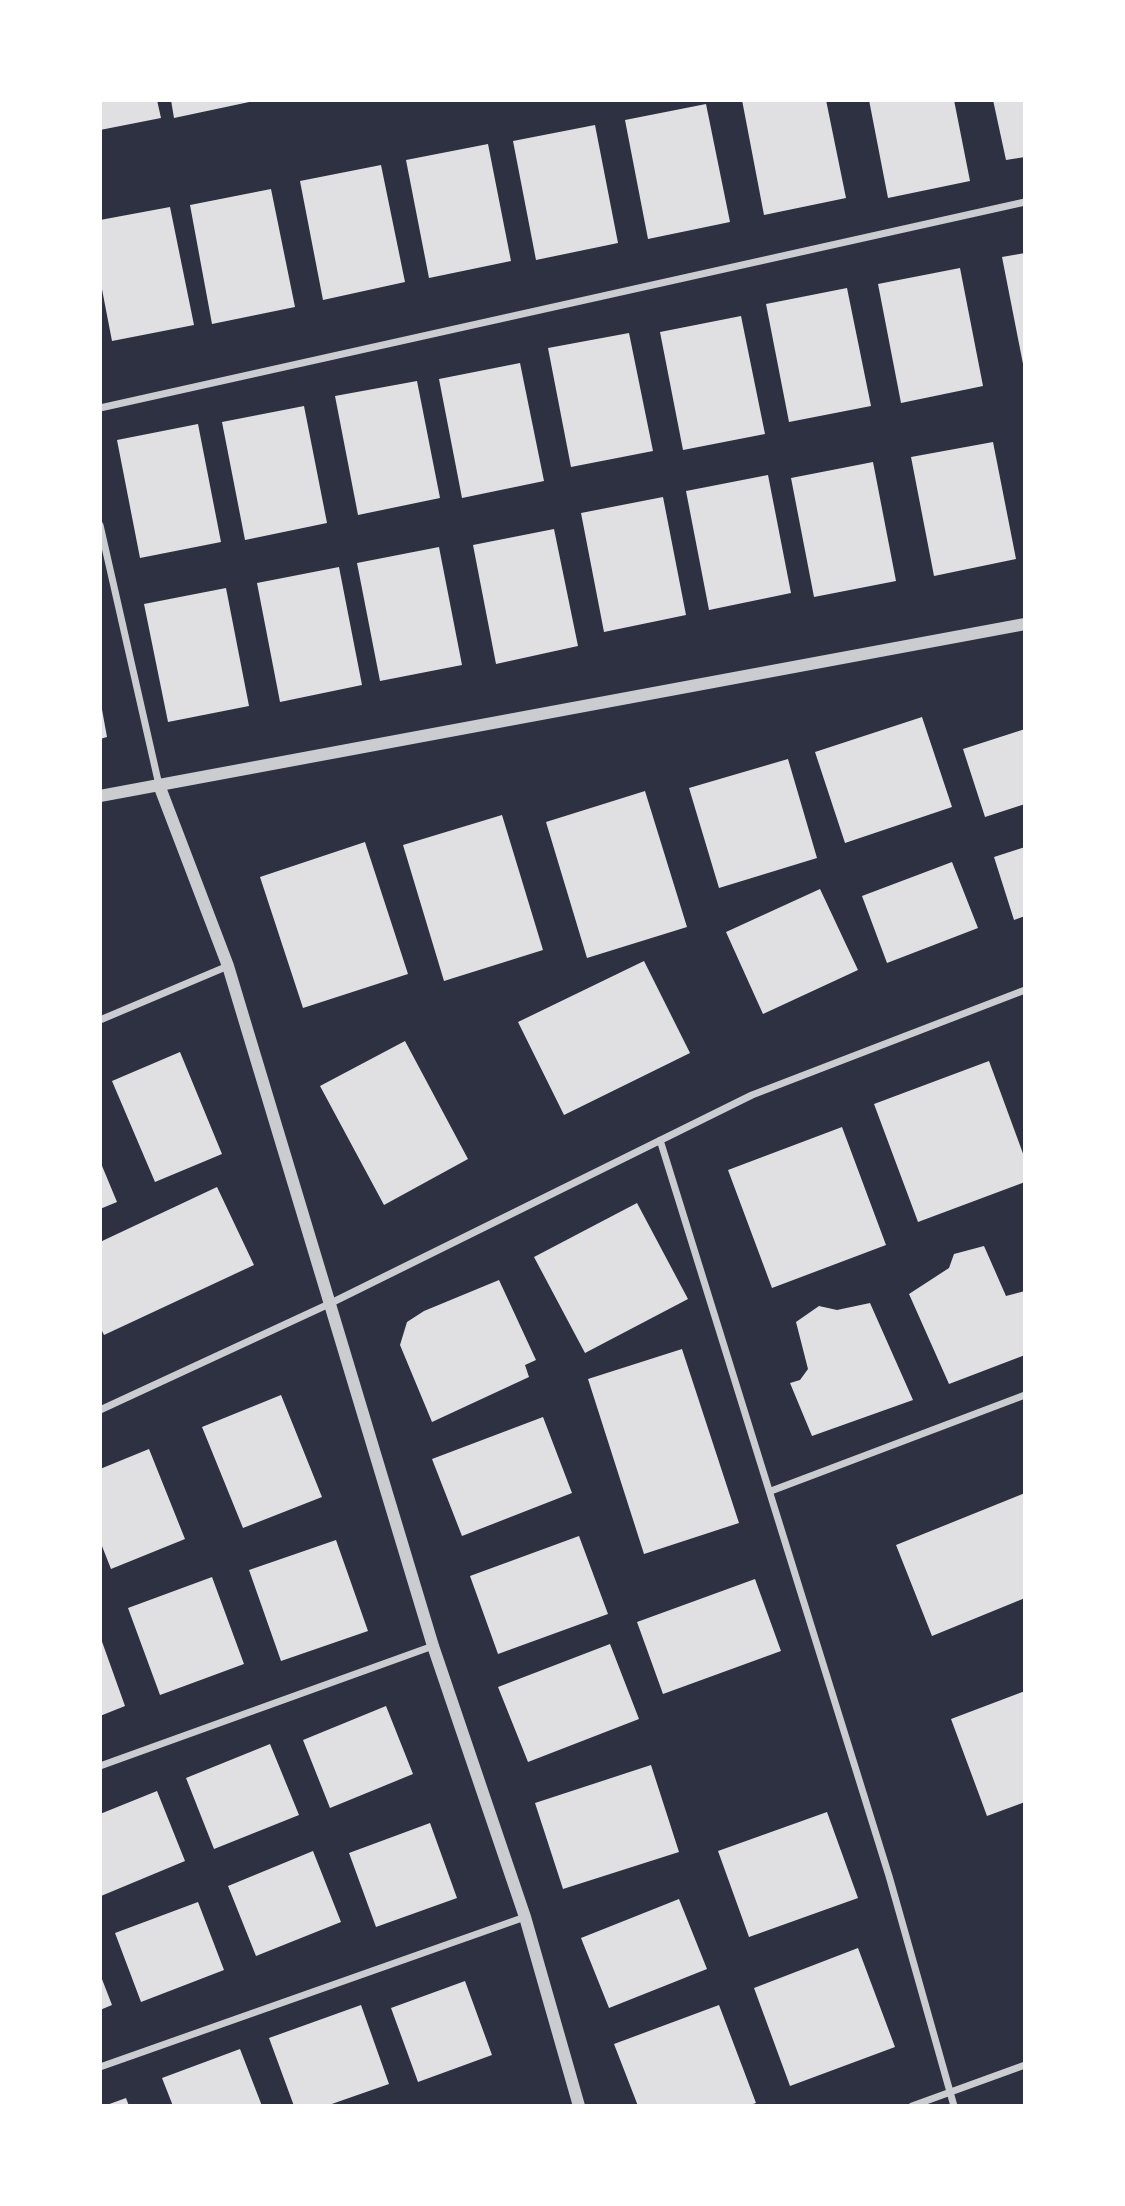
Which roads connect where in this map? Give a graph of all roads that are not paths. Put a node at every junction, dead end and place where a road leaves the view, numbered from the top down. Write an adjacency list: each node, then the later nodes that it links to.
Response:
1 (1025, 202): 2 (street)
2 (100, 408)
3 (100, 525): 5 (street)
4 (1025, 624): 5 (street)
5 (159, 785): 6 (street); 7 (street)
6 (100, 796)
7 (228, 966): 9 (street); 11 (street)
8 (1025, 990): 10 (street)
9 (100, 1020)
10 (660, 1140): 11 (street); 14 (street)
11 (329, 1304): 13 (street); 15 (street)
12 (1025, 1395): 14 (street)
13 (100, 1408)
14 (771, 1490): 20 (street)
15 (433, 1646): 16 (street); 17 (street)
16 (100, 1766)
17 (525, 1917): 19 (street); 21 (street)
18 (1025, 2065): 20 (street)
19 (100, 2067)
20 (950, 2093): 22 (street); 23 (street)
21 (579, 2106)
22 (912, 2106)
23 (954, 2106)

